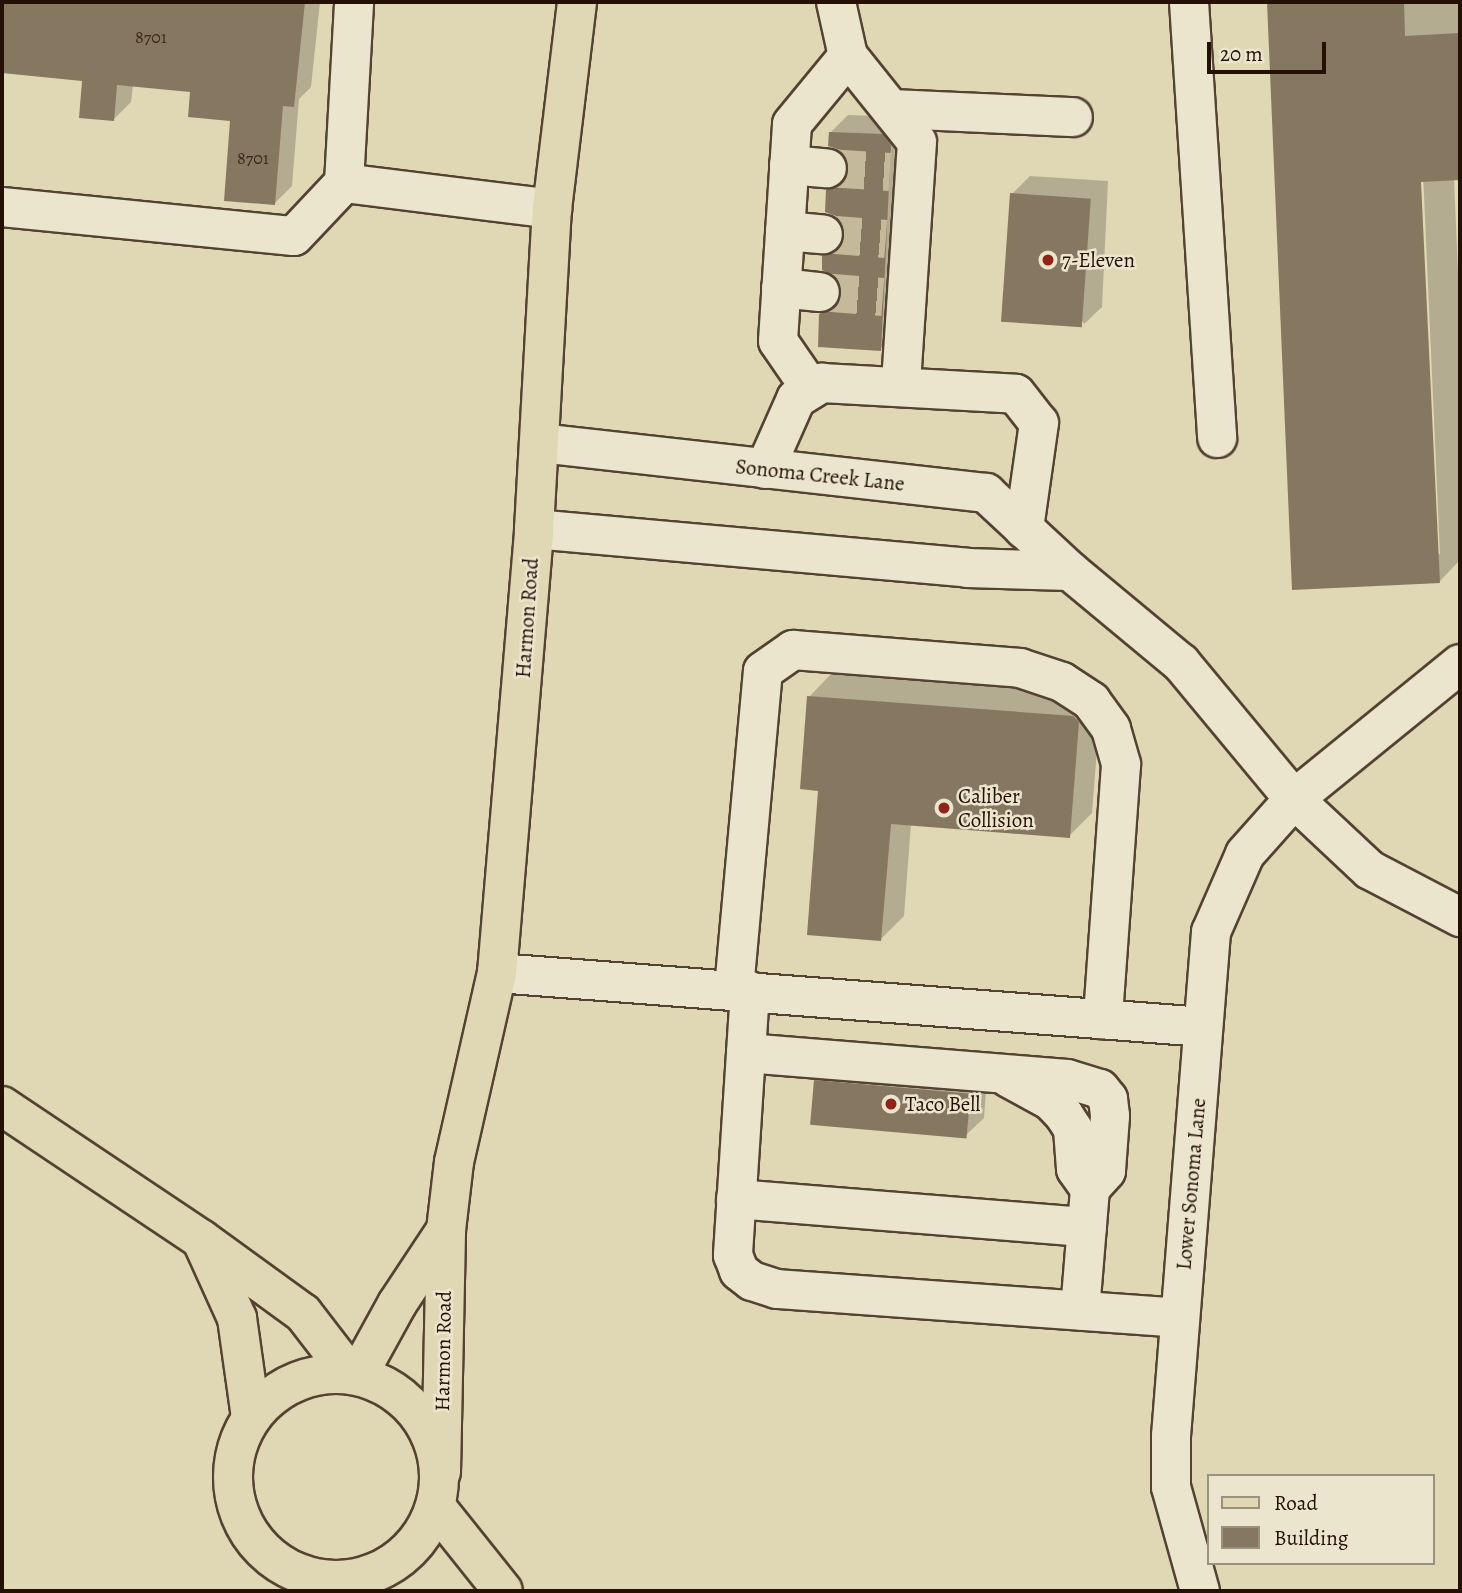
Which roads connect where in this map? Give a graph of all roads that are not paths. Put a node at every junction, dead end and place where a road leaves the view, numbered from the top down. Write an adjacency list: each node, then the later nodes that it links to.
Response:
1 (354, 2): 10 (street)
2 (577, 2): 12 (main road, Harmon Road)
3 (836, 2): 5 (street)
4 (1189, 2): 19 (street)
5 (848, 56): 6 (street); 8 (street)
6 (894, 109): 7 (street); 17 (street)
7 (1073, 117)
8 (789, 165): 9 (street); 13 (street)
9 (827, 168)
10 (344, 183): 11 (street); 12 (street)
11 (2, 207)
12 (552, 209): 20 (main road, Harmon Road)
13 (785, 231): 14 (street); 15 (street)
14 (823, 234)
15 (781, 288): 16 (street); 18 (street)
16 (820, 292)
17 (901, 386): 18 (street); 23 (street)
18 (811, 389): 21 (street)
19 (1217, 438)
20 (540, 443): 21 (street, Sonoma Creek Lane); 22 (main road, Harmon Road)
21 (765, 469): 23 (street, Sonoma Creek Lane)
22 (534, 529): 24 (street); 28 (main road, Harmon Road)
23 (1024, 529): 24 (street, Sonoma Creek Lane)
24 (1070, 571): 26 (street, Sonoma Creek Lane)
25 (1460, 664): 26 (street, Lower Sonoma Lane)
26 (1293, 799): 27 (street, Sonoma Creek Lane); 31 (street, Lower Sonoma Lane)
27 (1460, 917)
28 (497, 973): 29 (street); 36 (main road, Harmon Road)
29 (742, 990): 30 (street); 30 (street); 32 (street)
30 (1103, 1018): 31 (street)
31 (1203, 1027): 39 (street, Lower Sonoma Lane)
32 (746, 1053): 34 (street); 35 (street)
33 (2, 1106): 37 (main road)
34 (736, 1199): 35 (street); 38 (street)
35 (1087, 1227): 38 (street)
36 (446, 1230): 40 (main road, Harmon Road); 42 (main road, Harmon Road)
37 (201, 1239): 40 (main road); 41 (main road)
38 (1080, 1311): 39 (street)
39 (1180, 1318): 47 (street, Lower Sonoma Lane)
40 (354, 1375): 41 (main road); 42 (main road)
41 (251, 1418): 43 (main road)
42 (438, 1490): 44 (main road); 46 (main road)
43 (243, 1523): 44 (main road); 45 (main road)
44 (384, 1579)
45 (284, 1591)
46 (503, 1591)
47 (1200, 1591)

